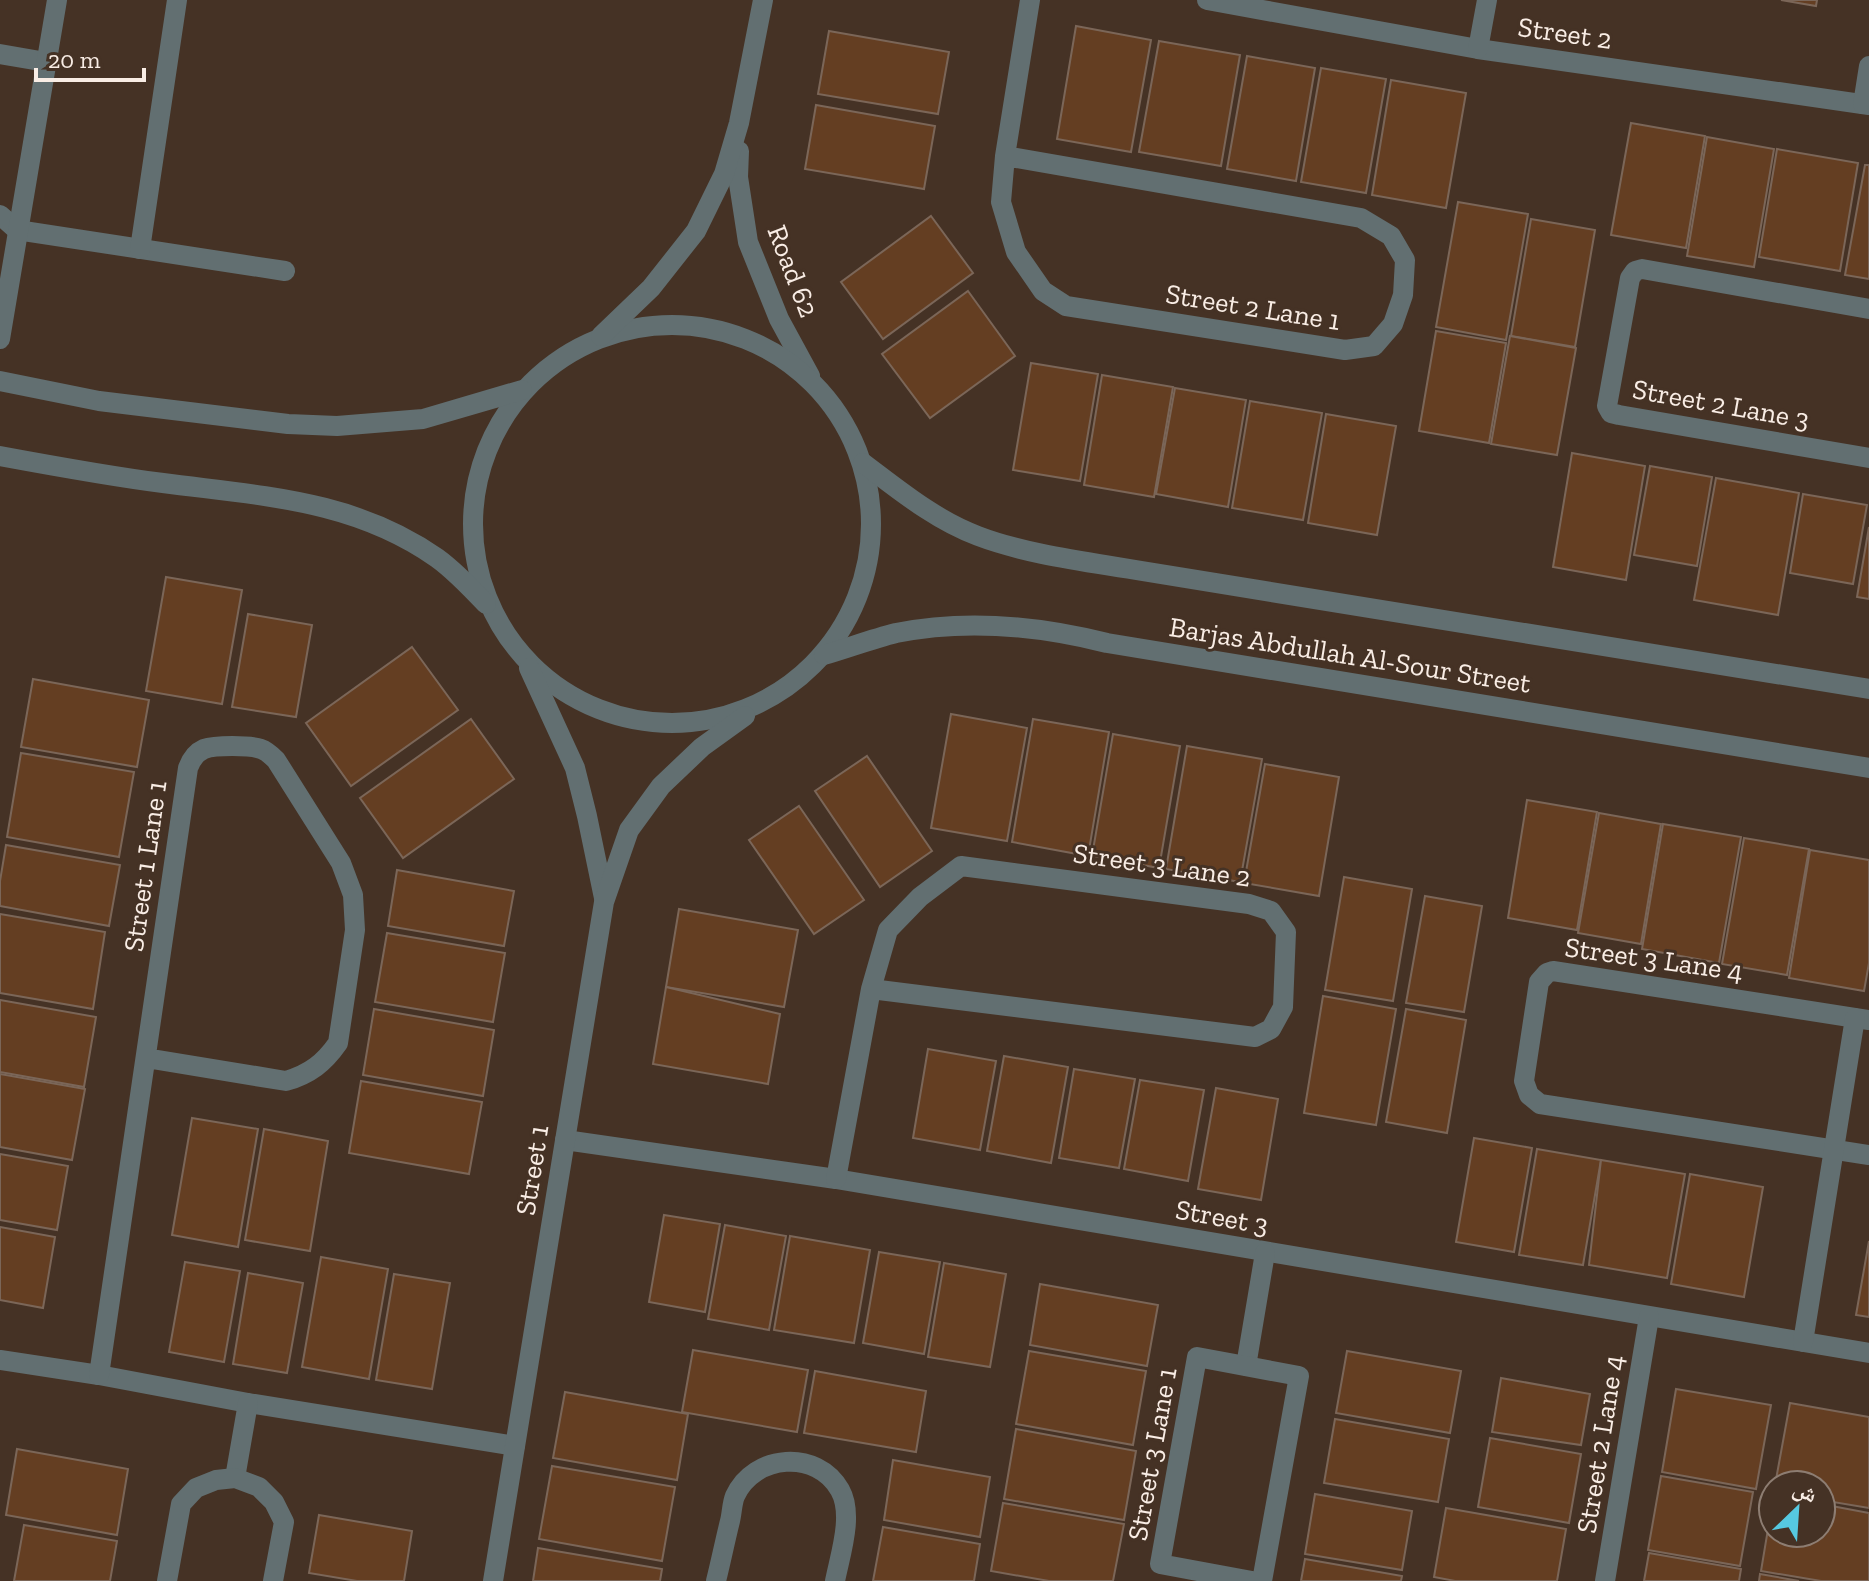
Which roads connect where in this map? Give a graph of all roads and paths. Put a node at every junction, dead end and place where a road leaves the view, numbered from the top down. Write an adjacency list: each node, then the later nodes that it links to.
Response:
1 (57, 0): 9 (street)
2 (177, 0): 16 (street)
3 (763, 0): 12 (street, Road 62)
4 (1030, 0): 13 (street, Street 2 Lane 1)
5 (1207, 0): 7 (street, Street 2)
6 (1487, 0): 7 (street)
7 (1478, 49): 11 (street, Street 2)
8 (0, 54): 9 (street)
9 (46, 62): 15 (street)
10 (1869, 66): 11 (street)
11 (1866, 104)
12 (739, 123): 19 (street, Road 62); 22 (street, Road 62)
13 (1005, 156): 13 (street, Street 2 Lane 1)
14 (0, 215): 15 (street)
15 (17, 230): 16 (street); 20 (street)
16 (140, 249): 17 (street)
17 (285, 271)
18 (1869, 309): 25 (street, Street 2 Lane 3)
19 (599, 338): 22 (street); 23 (street)
20 (0, 339)
21 (0, 381): 23 (street)
22 (815, 384): 26 (street)
23 (522, 390): 27 (street)
24 (0, 456): 27 (street)
25 (1869, 458)
26 (863, 463): 28 (street); 30 (street, Barjas Abdullah Al-Sour Street)
27 (490, 608): 29 (street)
28 (824, 655): 31 (street); 32 (street, Barjas Abdullah Al-Sour Street)
29 (524, 659): 31 (street); 33 (street, Street 1)
30 (1869, 689)
31 (766, 701): 33 (street, Street 1)
32 (1869, 768)
33 (604, 902): 37 (street, Street 1)
34 (871, 989): 34 (street, Street 3 Lane 2); 40 (street, Street 3 Lane 2)
35 (1862, 1019): 38 (street, Street 3 Lane 4); 38 (street, Street 3 Lane 4)
36 (146, 1058): 36 (street, Street 1 Lane 1); 47 (street, Street 1 Lane 1)
37 (565, 1140): 40 (street, Street 3); 49 (street, Street 1)
38 (1834, 1149): 39 (street, Street 3 Lane 4); 43 (street, Street 3 Lane 4)
39 (1869, 1155)
40 (836, 1179): 41 (street, Street 3)
41 (1265, 1253): 42 (street, Street 3); 46 (street)
42 (1649, 1317): 43 (street, Street 3); 58 (street, Street 2 Lane 4)
43 (1803, 1342): 44 (street, Street 3)
44 (1869, 1353)
45 (0, 1360): 47 (street)
46 (1246, 1366): 56 (street, Street 3 Lane 1); 57 (street, Street 3 Lane 1)
47 (99, 1375): 48 (street)
48 (248, 1403): 49 (street); 50 (street)
49 (515, 1446): 53 (street, Street 1)
50 (235, 1478): 51 (street); 52 (street)
51 (167, 1581)
52 (273, 1581)
53 (493, 1581)
54 (716, 1581): 55 (street)
55 (835, 1581)
56 (1252, 1581)
57 (1262, 1581)
58 (1605, 1581)

